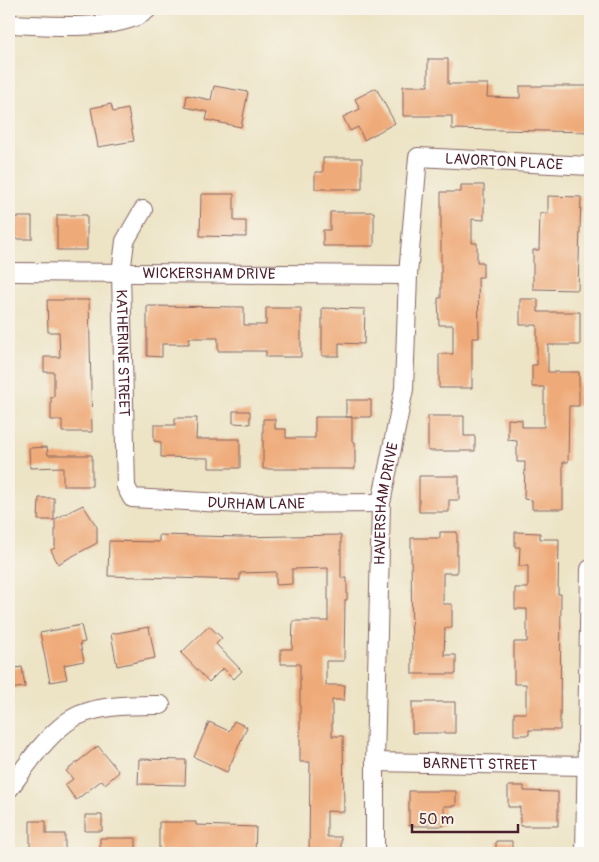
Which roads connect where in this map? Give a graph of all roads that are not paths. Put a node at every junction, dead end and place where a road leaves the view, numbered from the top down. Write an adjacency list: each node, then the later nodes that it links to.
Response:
1 (148, 9): 2 (street)
2 (9, 24)
3 (418, 157): 4 (street, LAVORTON PLACE); 8 (street, HAVERSHAM DRIVE)
4 (590, 166)
5 (143, 210): 7 (street, KATHERINE STREET)
6 (9, 272): 7 (street, WICKERSHAM DRIVE)
7 (121, 273): 8 (street, WICKERSHAM DRIVE); 9 (street, KATHERINE STREET)
8 (408, 274): 10 (street, HAVERSHAM DRIVE)
9 (132, 498): 10 (street, DURHAM LANE)
10 (381, 503): 13 (street, HAVERSHAM DRIVE)
11 (590, 570): 14 (street)
12 (161, 705): 15 (street)
13 (375, 762): 14 (street, BARNETT STREET); 16 (street, HAVERSHAM DRIVE)
14 (586, 766): 17 (street)
15 (9, 788)
16 (375, 853)
17 (585, 853)

